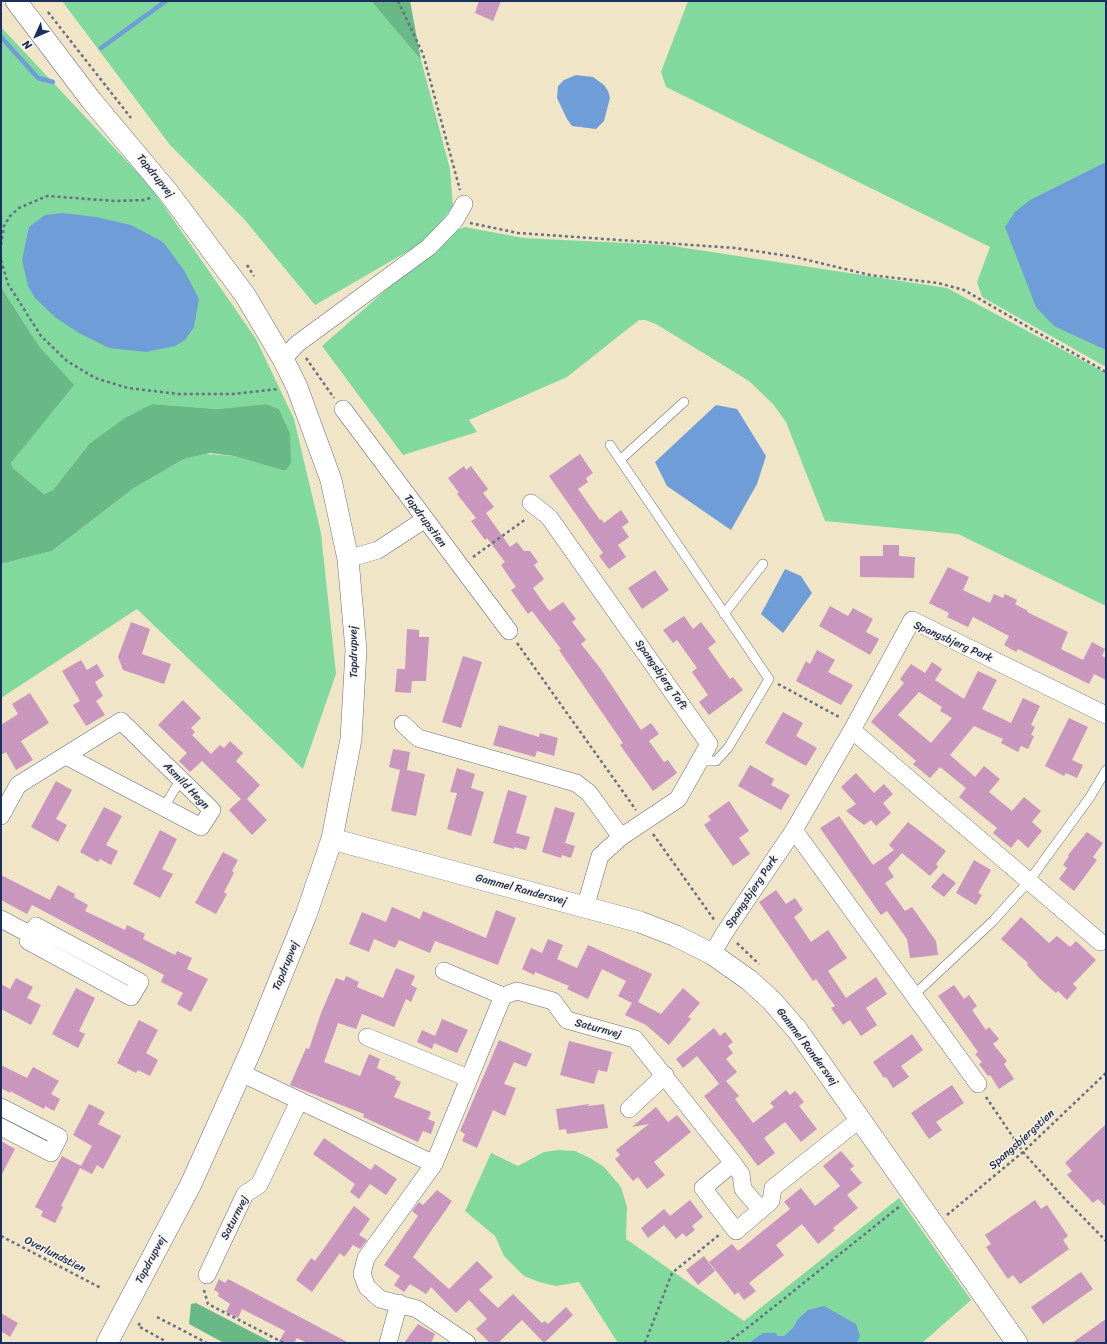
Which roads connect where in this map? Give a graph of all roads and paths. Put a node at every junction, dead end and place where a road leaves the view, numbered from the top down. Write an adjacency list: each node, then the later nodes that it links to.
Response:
1 (16, 1): 3 (street, Tapdrupvej)
2 (398, 1): 4 (path)
3 (168, 192): 6 (path); 8 (street, Tapdrupvej)
4 (464, 204): 5 (street)
5 (455, 220): 8 (street); 9 (path)
6 (1, 245)
7 (1, 260): 10 (path)
8 (283, 359): 10 (street, Tapdrupvej)
9 (1106, 372)
10 (297, 387): 17 (street, Tapdrupvej)
11 (684, 402): 14 (lane)
12 (343, 409): 16 (street, Tapdrupstien)
13 (610, 445): 14 (lane)
14 (620, 460): 20 (lane)
15 (534, 505): 19 (path); 27 (street, Spangsbjerg Toft)
16 (424, 520): 17 (street); 19 (street, Tapdrupstien)
17 (348, 559): 34 (street, Tapdrupvej)
18 (763, 564): 20 (lane)
19 (460, 567): 21 (street, Tapdrupstien)
20 (724, 614): 22 (lane)
21 (508, 631)
22 (769, 679): 25 (path); 27 (lane)
23 (1106, 715): 25 (street, Spangsbjerg Park)
24 (403, 724): 33 (street)
25 (854, 728): 32 (street, Spangsbjerg Park); 35 (street)
26 (66, 756): 29 (street, Asmild Hegn); 30 (street, Asmild Hegn); 31 (street, Asmild Hegn)
27 (700, 761): 33 (street, Spangsbjerg Toft)
28 (1106, 770): 35 (lane)
29 (181, 779): 30 (lane); 30 (street, Asmild Hegn)
30 (164, 807)
31 (1, 816)
32 (794, 830): 40 (street, Spangsbjerg Park); 42 (street)
33 (621, 837): 36 (street, Spangsbjerg Toft)
34 (332, 839): 36 (street, Gammel Randersvej); 45 (street, Tapdrupvej)
35 (1029, 881): 39 (street); 42 (lane)
36 (585, 908): 40 (street, Gammel Randersvej)
37 (1, 919): 38 (street)
38 (31, 935): 38 (street)
39 (1100, 942)
40 (712, 954): 53 (street, Gammel Randersvej)
41 (444, 971): 43 (street)
42 (914, 995): 49 (street)
43 (503, 996): 47 (street, Saturnvej); 48 (street)
44 (367, 1037): 48 (street)
45 (241, 1073): 50 (street); 69 (street, Tapdrupvej)
46 (1106, 1073): 55 (path, Spangsbjergstien)
47 (665, 1075): 52 (street); 56 (street, Saturnvej)
48 (468, 1078): 57 (street)
49 (978, 1084): 55 (path)
50 (299, 1101): 57 (street); 64 (street, Saturnvej)
51 (1, 1107): 54 (street)
52 (629, 1109)
53 (860, 1119): 58 (street, Gammel Randersvej); 59 (street)
54 (1, 1127)
55 (1023, 1152): 60 (path, Spangsbjergstien); 63 (path)
56 (733, 1163): 59 (street, Saturnvej); 61 (street)
57 (434, 1164): 66 (street)
58 (914, 1196): 76 (path); 77 (street, Gammel Randersvej)
59 (761, 1210): 61 (street)
60 (946, 1217)
61 (731, 1225): 75 (path)
62 (1, 1236): 65 (path, Overlundstien)
63 (1106, 1241)
64 (207, 1275): 72 (path)
65 (101, 1288)
66 (399, 1303): 73 (street); 74 (street)
67 (158, 1317): 71 (path)
68 (142, 1319): 70 (path)
69 (107, 1343)
70 (165, 1343)
71 (206, 1343)
72 (284, 1343)
73 (388, 1343)
74 (467, 1343)
75 (645, 1343)
76 (726, 1343)
77 (1017, 1343)

